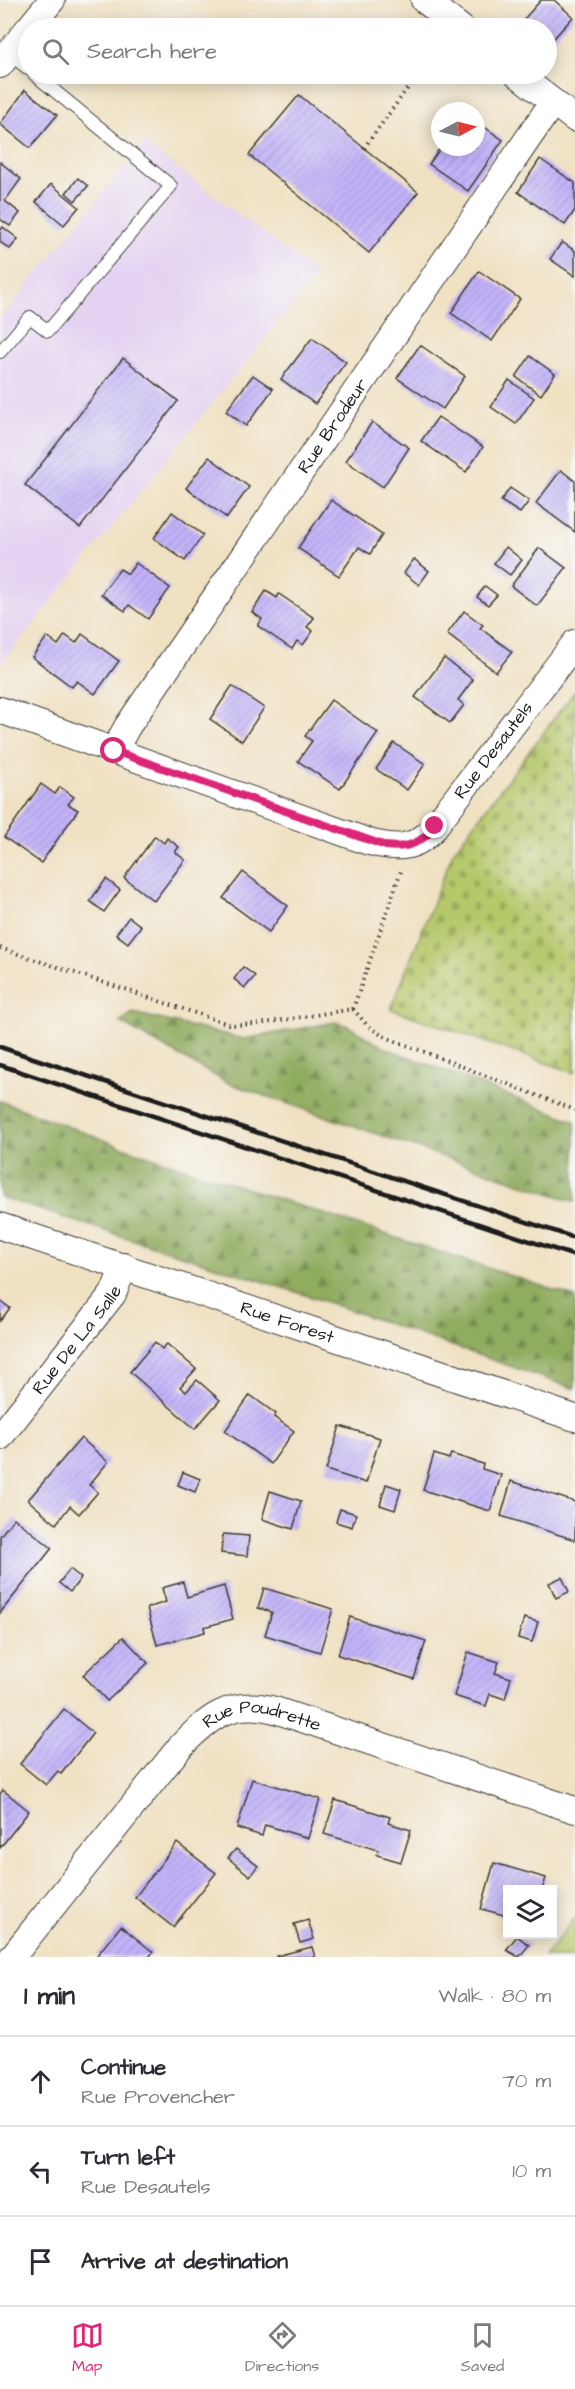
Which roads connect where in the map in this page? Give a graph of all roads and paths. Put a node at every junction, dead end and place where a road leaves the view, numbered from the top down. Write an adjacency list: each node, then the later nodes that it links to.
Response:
1 (52, 0): 3 (street)
2 (424, 0): 4 (street)
3 (38, 18)
4 (448, 18)
5 (46, 84): 11 (lane)
6 (411, 84): 10 (path)
7 (530, 84): 8 (street)
8 (553, 102): 9 (street); 14 (street, Rue Brodeur)
9 (575, 119)
10 (364, 148)
11 (0, 352)
12 (575, 644): 15 (street, Rue Desautels)
13 (0, 710): 14 (street)
14 (114, 751): 15 (street)
15 (402, 859): 17 (path)
16 (0, 948): 17 (path)
17 (353, 1009): 18 (path)
18 (575, 1110)
19 (0, 1226): 20 (street, Rue Forest)
20 (124, 1266): 21 (street, Rue Forest); 22 (street, Rue De La Salle)
21 (575, 1418)
22 (0, 1437)
23 (575, 1810): 24 (street, Rue Poudrette)
24 (12, 1957)

